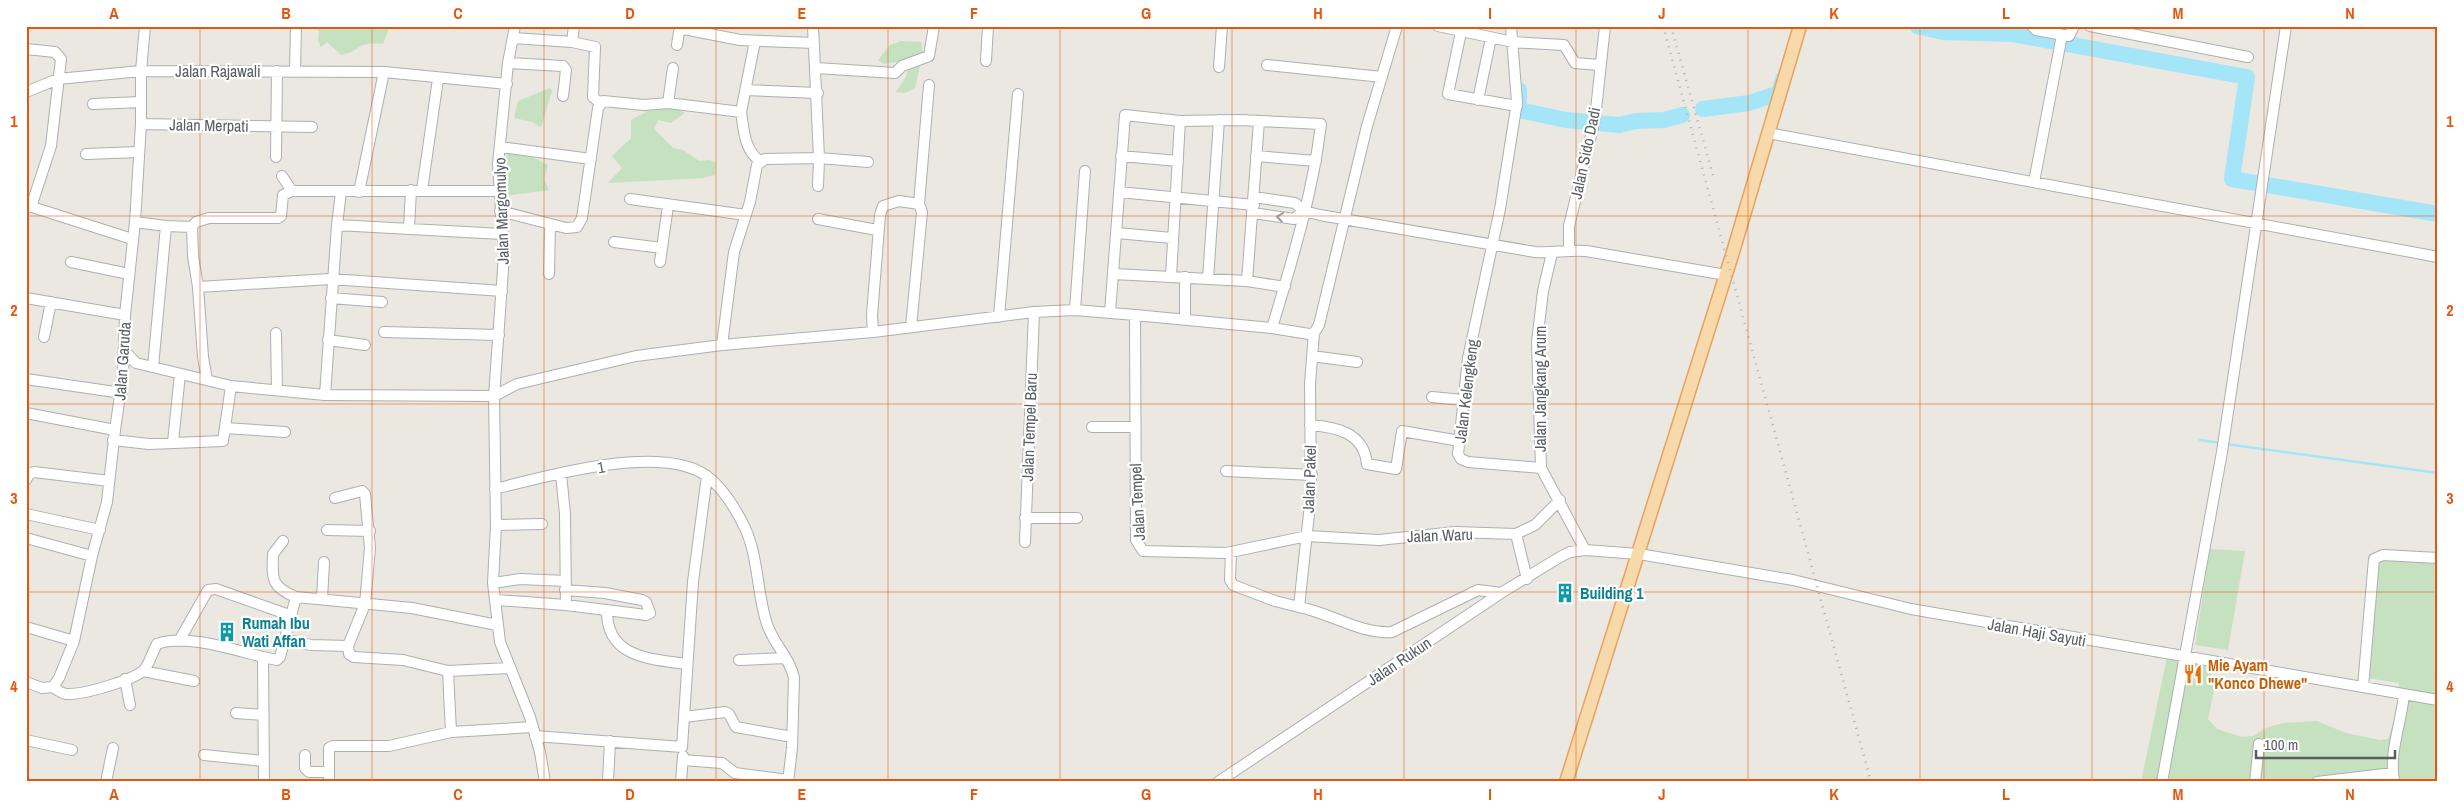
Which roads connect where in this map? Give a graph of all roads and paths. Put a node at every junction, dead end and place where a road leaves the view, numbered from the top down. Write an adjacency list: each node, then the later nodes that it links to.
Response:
1 (145, 26): 36 (street, Jalan Garuda)
2 (296, 26): 37 (street)
3 (515, 26): 19 (street, Jalan Margomulyo)
4 (574, 26): 23 (street)
5 (813, 26): 25 (street)
6 (934, 26): 35 (street)
7 (988, 26): 29 (street)
8 (1222, 26): 33 (street)
9 (1397, 26): 40 (street, Jalan Pakel)
10 (1438, 26): 18 (street)
11 (1511, 26): 24 (street, Jalan Kelengkeng)
12 (1605, 26): 32 (street, Jalan Sido Dadi)
13 (1800, 26): 63 (main road)
14 (2032, 26): 21 (street)
15 (2074, 26): 21 (street)
16 (2090, 26): 28 (street)
17 (2286, 26): 100 (street)
18 (1461, 32): 20 (street); 50 (street)
19 (513, 38): 23 (street); 30 (street, Jalan Margomulyo)
20 (1491, 38): 24 (street); 50 (street)
21 (2062, 40): 78 (street)
22 (755, 41): 25 (street); 26 (street); 45 (street)
23 (572, 42): 52 (street)
24 (1515, 42): 32 (street); 55 (street, Jalan Kelengkeng)
25 (814, 43): 35 (street)
26 (677, 45)
27 (26, 49): 41 (street)
28 (2248, 57)
29 (986, 61)
30 (508, 63): 43 (street, Jalan Margomulyo); 49 (street)
31 (1267, 65): 40 (street)
32 (1599, 65): 113 (street, Jalan Sido Dadi)
33 (1219, 67)
34 (673, 68): 53 (street)
35 (816, 68): 47 (street)
36 (141, 71): 38 (street, Jalan Rajawali); 41 (street, Jalan Rajawali); 51 (street, Jalan Garuda)
37 (295, 71): 38 (street, Jalan Rajawali); 39 (street, Jalan Rajawali)
38 (277, 72): 61 (street)
39 (384, 72): 42 (street, Jalan Rajawali); 84 (street)
40 (1382, 76): 97 (street, Jalan Pakel)
41 (58, 79): 46 (street, Jalan Rajawali); 91 (street)
42 (438, 79): 43 (street, Jalan Rajawali); 80 (street)
43 (507, 84): 64 (street, Jalan Margomulyo)
44 (929, 85): 89 (street)
45 (746, 90): 47 (street); 56 (street)
46 (26, 92)
47 (818, 93): 70 (street)
48 (1018, 94): 139 (street)
49 (563, 96)
50 (1478, 100): 55 (street)
51 (141, 102): 54 (street); 60 (street, Jalan Garuda)
52 (600, 103): 53 (street); 71 (street)
53 (668, 103): 56 (street)
54 (93, 104)
55 (1517, 106): 111 (street, Jalan Kelengkeng)
56 (741, 112): 72 (street)
57 (1219, 120): 58 (street); 59 (street); 88 (street)
58 (1180, 121): 68 (street); 73 (street)
59 (1258, 121): 69 (street); 74 (street)
60 (141, 124): 61 (street, Jalan Merpati); 65 (street, Jalan Garuda)
61 (276, 126): 62 (street, Jalan Merpati); 67 (street)
62 (312, 128)
63 (1768, 133): 78 (street); 121 (main road)
64 (500, 147): 71 (street); 82 (street, Jalan Margomulyo)
65 (139, 152): 66 (street); 98 (street, Jalan Garuda)
66 (86, 154)
67 (276, 156)
68 (1121, 156): 73 (street); 85 (street)
69 (1256, 156): 74 (street); 90 (street)
70 (819, 158): 72 (street); 75 (street); 79 (street)
71 (591, 159): 99 (street)
72 (760, 161): 95 (street)
73 (1178, 161): 87 (street)
74 (1316, 161): 94 (street)
75 (868, 162)
76 (1085, 170): 134 (street)
77 (282, 176): 81 (street)
78 (2034, 182): 100 (street)
79 (818, 186)
80 (416, 190): 82 (street); 84 (street); 104 (street)
81 (292, 191): 83 (street); 103 (street)
82 (500, 191): 93 (street, Jalan Margomulyo)
83 (341, 192): 84 (street); 101 (street)
84 (359, 192)
85 (1119, 192): 87 (street); 106 (street)
86 (630, 199): 92 (street)
87 (1176, 199): 88 (street); 108 (street)
88 (1212, 201): 90 (street); 125 (street)
89 (919, 204): 105 (street); 141 (street)
90 (1253, 205): 94 (street); 94 (street, one-way to 90); 126 (street)
91 (29, 206): 109 (street)
92 (668, 206): 95 (street); 112 (street)
93 (500, 211): 99 (street); 107 (street, Jalan Margomulyo)
94 (1304, 211): 97 (street); 128 (street)
95 (746, 215): 150 (street)
96 (818, 219): 105 (street)
97 (1345, 219): 111 (street); 146 (street, Jalan Pakel)
98 (135, 222): 102 (street); 109 (street, Jalan Garuda)
99 (550, 224): 119 (street)
100 (2257, 224): 115 (street); 225 (street)
101 (337, 225): 104 (street); 124 (street)
102 (166, 226): 103 (street); 156 (street)
103 (192, 227): 127 (street)
104 (409, 229): 107 (street)
105 (877, 230): 144 (street)
106 (1117, 233): 108 (street); 120 (street)
107 (502, 234): 129 (street, Jalan Margomulyo)
108 (1172, 238): 122 (street)
109 (132, 239): 118 (street, Jalan Garuda)
110 (614, 242): 112 (street)
111 (1492, 244): 114 (street); 167 (street, Jalan Kelengkeng)
112 (662, 248): 117 (street)
113 (1568, 250): 114 (street); 121 (street)
114 (1552, 253): 177 (street, Jalan Jangkang Arum)
115 (2438, 257)
116 (71, 262): 118 (street)
117 (660, 262)
118 (129, 274): 137 (street, Jalan Garuda)
119 (549, 274)
120 (1114, 274): 122 (street); 136 (street)
121 (1726, 275): 202 (main road)
122 (1171, 276): 123 (street)
123 (1185, 277): 125 (street); 140 (street)
124 (331, 279): 127 (street); 129 (street); 131 (street)
125 (1208, 279): 126 (street)
126 (1247, 281): 128 (street)
127 (198, 287): 160 (street)
128 (1285, 287): 142 (street)
129 (502, 291): 147 (street, Jalan Margomulyo)
130 (26, 298): 132 (street)
131 (331, 298): 133 (street); 149 (street)
132 (51, 302): 137 (street); 148 (street)
133 (382, 302)
134 (1075, 310): 135 (street); 136 (street)
135 (1034, 312): 139 (street); 188 (street, Jalan Tempel Baru)
136 (1110, 313): 138 (street)
137 (125, 315): 152 (street, Jalan Garuda)
138 (1135, 315): 140 (street); 171 (street, Jalan Tempel)
139 (999, 317): 141 (street)
140 (1184, 320): 142 (street)
141 (911, 327): 144 (street)
142 (1272, 328): 146 (street)
143 (384, 332): 147 (street)
144 (873, 332): 150 (street)
145 (276, 333): 162 (street)
146 (1314, 333): 153 (street, Jalan Pakel)
147 (499, 335): 165 (street, Jalan Margomulyo)
148 (44, 337)
149 (328, 340): 151 (street); 164 (street)
150 (722, 344): 165 (street)
151 (365, 345)
152 (124, 350): 155 (street); 158 (street, Jalan Garuda)
153 (1312, 356): 154 (street); 169 (street, Jalan Pakel)
154 (1357, 362)
155 (136, 363): 156 (street); 158 (street)
156 (153, 367): 157 (street)
157 (180, 374): 160 (street); 176 (street)
158 (123, 375): 163 (street, Jalan Garuda)
159 (26, 379): 163 (street)
160 (207, 380): 161 (street)
161 (231, 386): 162 (street); 172 (street)
162 (277, 390): 164 (street)
163 (122, 393): 174 (street, Jalan Garuda)
164 (325, 395): 165 (street)
165 (494, 396): 184 (street, Jalan Margomulyo)
166 (1432, 397): 167 (street)
167 (1462, 400): 175 (street, Jalan Kelengkeng)
168 (26, 413): 174 (street)
169 (1310, 423): 175 (street); 180 (street, Jalan Pakel)
170 (1092, 427): 171 (street)
171 (1135, 427): 201 (street, Jalan Tempel)
172 (225, 428): 173 (street); 176 (street)
173 (285, 432)
174 (114, 435): 176 (street); 183 (street, Jalan Garuda)
175 (1460, 441): 177 (street, Jalan Kelengkeng)
176 (173, 442)
177 (1541, 468): 186 (street, Jalan Jangkang Arum)
178 (1226, 471): 180 (street)
179 (561, 474): 181 (street, 1); 184 (street, 1); 208 (street)
180 (1312, 475): 196 (street, Jalan Pakel)
181 (707, 476): 226 (street); 228 (street)
182 (26, 480): 183 (street)
183 (109, 481): 192 (street, Jalan Garuda)
184 (495, 489): 191 (street, Jalan Margomulyo)
185 (335, 498): 194 (street)
186 (1560, 500): 195 (street); 200 (street, Jalan Jangkang Arum)
187 (26, 514): 192 (street)
188 (1025, 518): 189 (street); 199 (street, Jalan Tempel Baru)
189 (1077, 518)
190 (542, 524): 191 (street)
191 (496, 525): 207 (street, Jalan Margomulyo)
192 (100, 530): 203 (street, Jalan Garuda)
193 (327, 530): 194 (street)
194 (370, 531): 213 (street)
195 (1516, 534): 196 (street, Jalan Waru); 206 (street)
196 (1307, 536): 201 (street, Jalan Tempel); 215 (street, Jalan Pakel)
197 (26, 538): 203 (street)
198 (283, 541): 210 (street)
199 (1025, 542)
200 (1585, 550): 202 (street); 206 (street, Jalan Rukun)
201 (1232, 552): 215 (street)
202 (1639, 554): 225 (street, Jalan Haji Sayuti); 265 (main road)
203 (92, 556): 222 (street, Jalan Garuda)
204 (2438, 558): 236 (street)
205 (324, 562): 211 (street)
206 (1527, 579): 209 (street, Jalan Rukun)
207 (493, 583): 208 (street); 212 (street, Jalan Margomulyo)
208 (566, 586): 214 (street); 216 (street)
209 (1501, 593): 215 (street); 264 (street, Jalan Rukun)
210 (296, 597): 211 (street); 217 (street)
211 (322, 599): 213 (street)
212 (496, 600): 214 (street); 218 (street, Jalan Margomulyo)
213 (364, 604): 218 (street); 223 (street)
214 (566, 605): 216 (street)
215 (1299, 607)
216 (607, 610): 228 (street)
217 (292, 616): 220 (street); 221 (street)
218 (497, 625): 229 (street, Jalan Margomulyo)
219 (26, 627): 222 (street)
220 (284, 639): 223 (street); 224 (street)
221 (179, 640): 224 (street); 230 (street)
222 (74, 641): 235 (street, Jalan Garuda)
223 (348, 646): 231 (street)
224 (263, 657): 241 (street)
225 (2184, 657): 236 (street, Jalan Haji Sayuti); 266 (street)
226 (786, 658): 227 (street); 245 (street)
227 (739, 660)
228 (687, 664): 242 (street)
229 (509, 668): 231 (street); 243 (street, Jalan Margomulyo)
230 (143, 671): 232 (street); 234 (street)
231 (448, 671): 244 (street)
232 (125, 679): 235 (street); 239 (street)
233 (26, 682): 235 (street)
234 (194, 682)
235 (53, 687)
236 (2363, 687): 237 (street, Jalan Haji Sayuti)
237 (2404, 694): 238 (street, Jalan Haji Sayuti); 257 (street)
238 (2438, 700)
239 (130, 704)
240 (236, 713): 241 (street)
241 (263, 715): 255 (street)
242 (684, 717): 245 (street); 249 (street)
243 (534, 731): 244 (street); 247 (street); 261 (street, Jalan Margomulyo)
244 (451, 732): 256 (street)
245 (792, 737): 258 (street)
246 (26, 740): 251 (street)
247 (610, 741): 249 (street); 262 (street)
248 (2259, 744): 267 (street)
249 (682, 747): 254 (street)
250 (113, 748): 259 (street)
251 (72, 750)
252 (204, 755): 255 (street)
253 (305, 755): 256 (street)
254 (683, 760): 258 (street); 263 (street)
255 (263, 761): 260 (street)
256 (329, 777)
257 (2393, 778): 268 (street)
258 (788, 781)
259 (106, 782)
260 (264, 782)
261 (545, 782)
262 (608, 782)
263 (681, 782)
264 (1218, 782)
265 (1566, 782)
266 (2162, 782)
267 (2255, 782)
268 (2317, 782)

